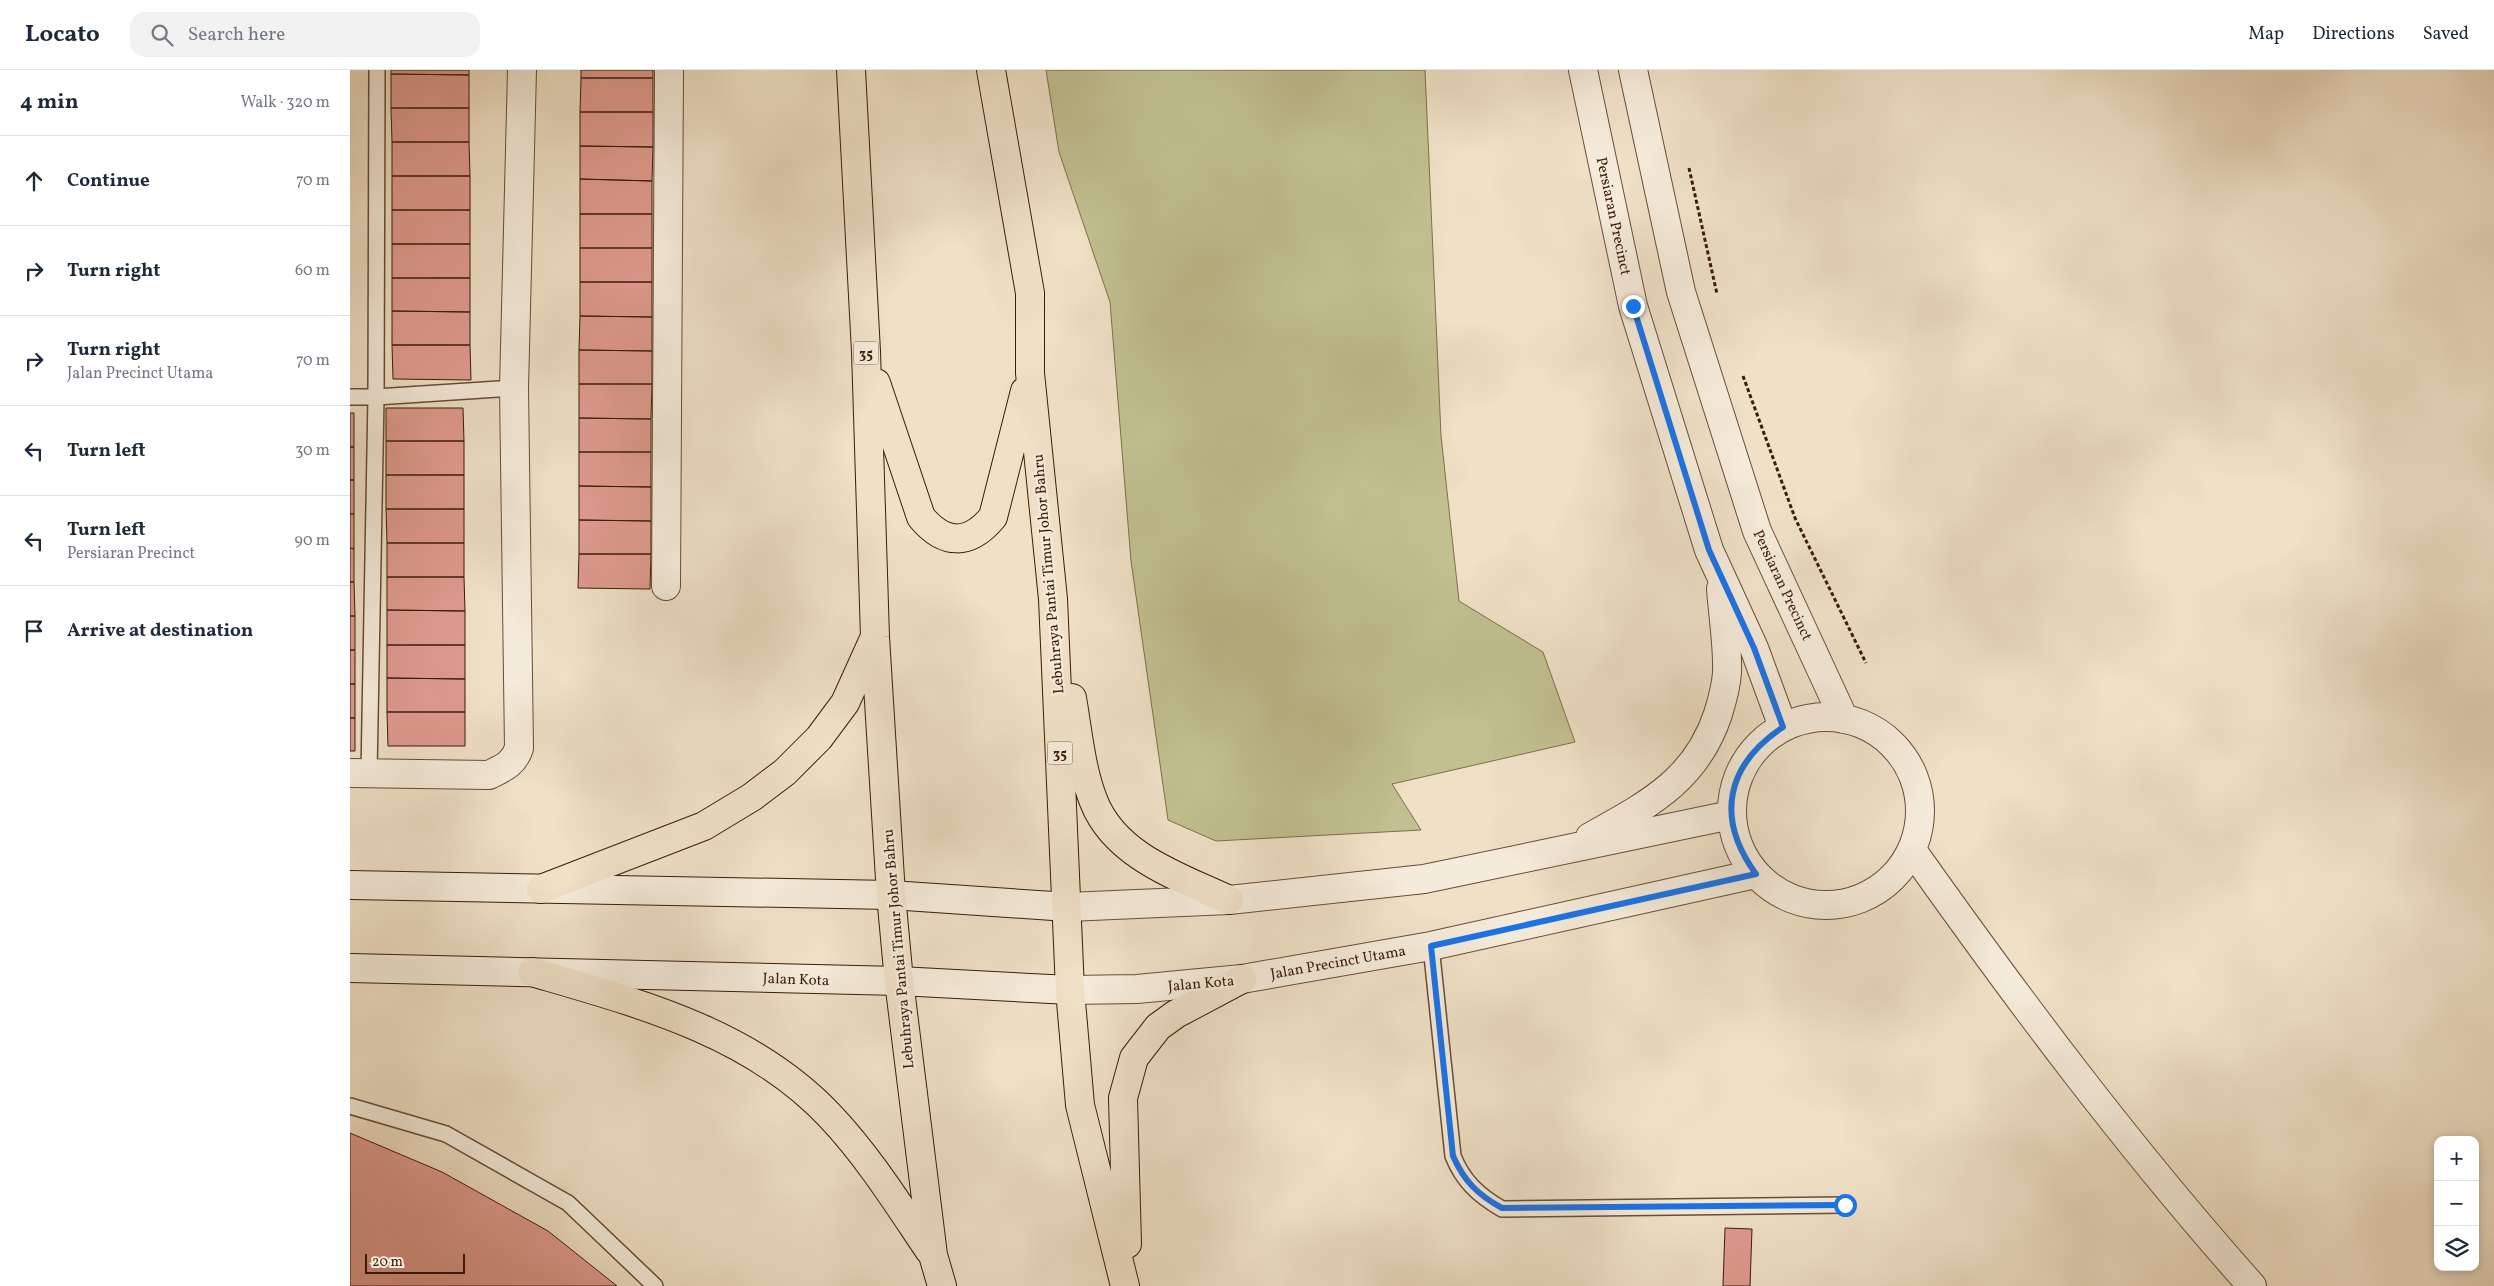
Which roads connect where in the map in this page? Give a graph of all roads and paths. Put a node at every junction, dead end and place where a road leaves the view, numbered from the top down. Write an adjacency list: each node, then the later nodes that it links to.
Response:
1 (377, 70): 15 (lane)
2 (522, 70): 13 (street)
3 (669, 70): 17 (street)
4 (851, 70): 10 (highway, Lebuhraya Pantai Timur Johor Bahru / 35)
5 (991, 70): 11 (highway, Lebuhraya Pantai Timur Johor Bahru / 35)
6 (1583, 70): 16 (street, Persiaran Precinct)
7 (1633, 70): 21 (street, Persiaran Precinct)
8 (1688, 166): 9 (path)
9 (1718, 301)
10 (866, 352): 11 (highway); 19 (highway, Lebuhraya Pantai Timur Johor Bahru / 35)
11 (1030, 373): 18 (highway, Lebuhraya Pantai Timur Johor Bahru / 35)
12 (1742, 374): 20 (path)
13 (514, 388): 15 (lane); 23 (street)
14 (350, 397): 15 (lane)
15 (376, 397): 23 (lane)
16 (1719, 573): 22 (street, Persiaran Precinct); 25 (street)
17 (666, 586)
18 (1053, 598): 31 (highway); 32 (highway, Lebuhraya Pantai Timur Johor Bahru / 35)
19 (875, 637): 29 (highway); 30 (highway, Lebuhraya Pantai Timur Johor Bahru / 35)
20 (1866, 664)
21 (1844, 719): 22 (street); 26 (street)
22 (1783, 727): 24 (street)
23 (360, 773)
24 (1731, 816): 25 (street); 27 (street)
25 (1566, 850): 31 (street)
26 (1912, 850): 27 (street); 45 (street)
27 (1756, 874): 33 (street, Jalan Precinct Utama)
28 (350, 886): 29 (street)
29 (541, 889): 30 (street)
30 (891, 895): 32 (street); 37 (highway, Lebuhraya Pantai Timur Johor Bahru / 35)
31 (1229, 900): 32 (street)
32 (1068, 907): 38 (highway, Lebuhraya Pantai Timur Johor Bahru / 35)
33 (1431, 946): 36 (street, Jalan Precinct Utama); 40 (lane)
34 (350, 968): 35 (street, Jalan Kota)
35 (532, 972): 37 (street, Jalan Kota); 41 (highway)
36 (1242, 979): 38 (street, Jalan Kota); 44 (highway)
37 (899, 982): 38 (street, Jalan Kota); 41 (highway, Lebuhraya Pantai Timur Johor Bahru / 35)
38 (1070, 990): 44 (highway, Lebuhraya Pantai Timur Johor Bahru / 35)
39 (350, 1106): 42 (lane)
40 (1845, 1205)
41 (933, 1255): 43 (highway, Lebuhraya Pantai Timur Johor Bahru / 35)
42 (656, 1286)
43 (942, 1286)
44 (1127, 1286)
45 (2252, 1286)

